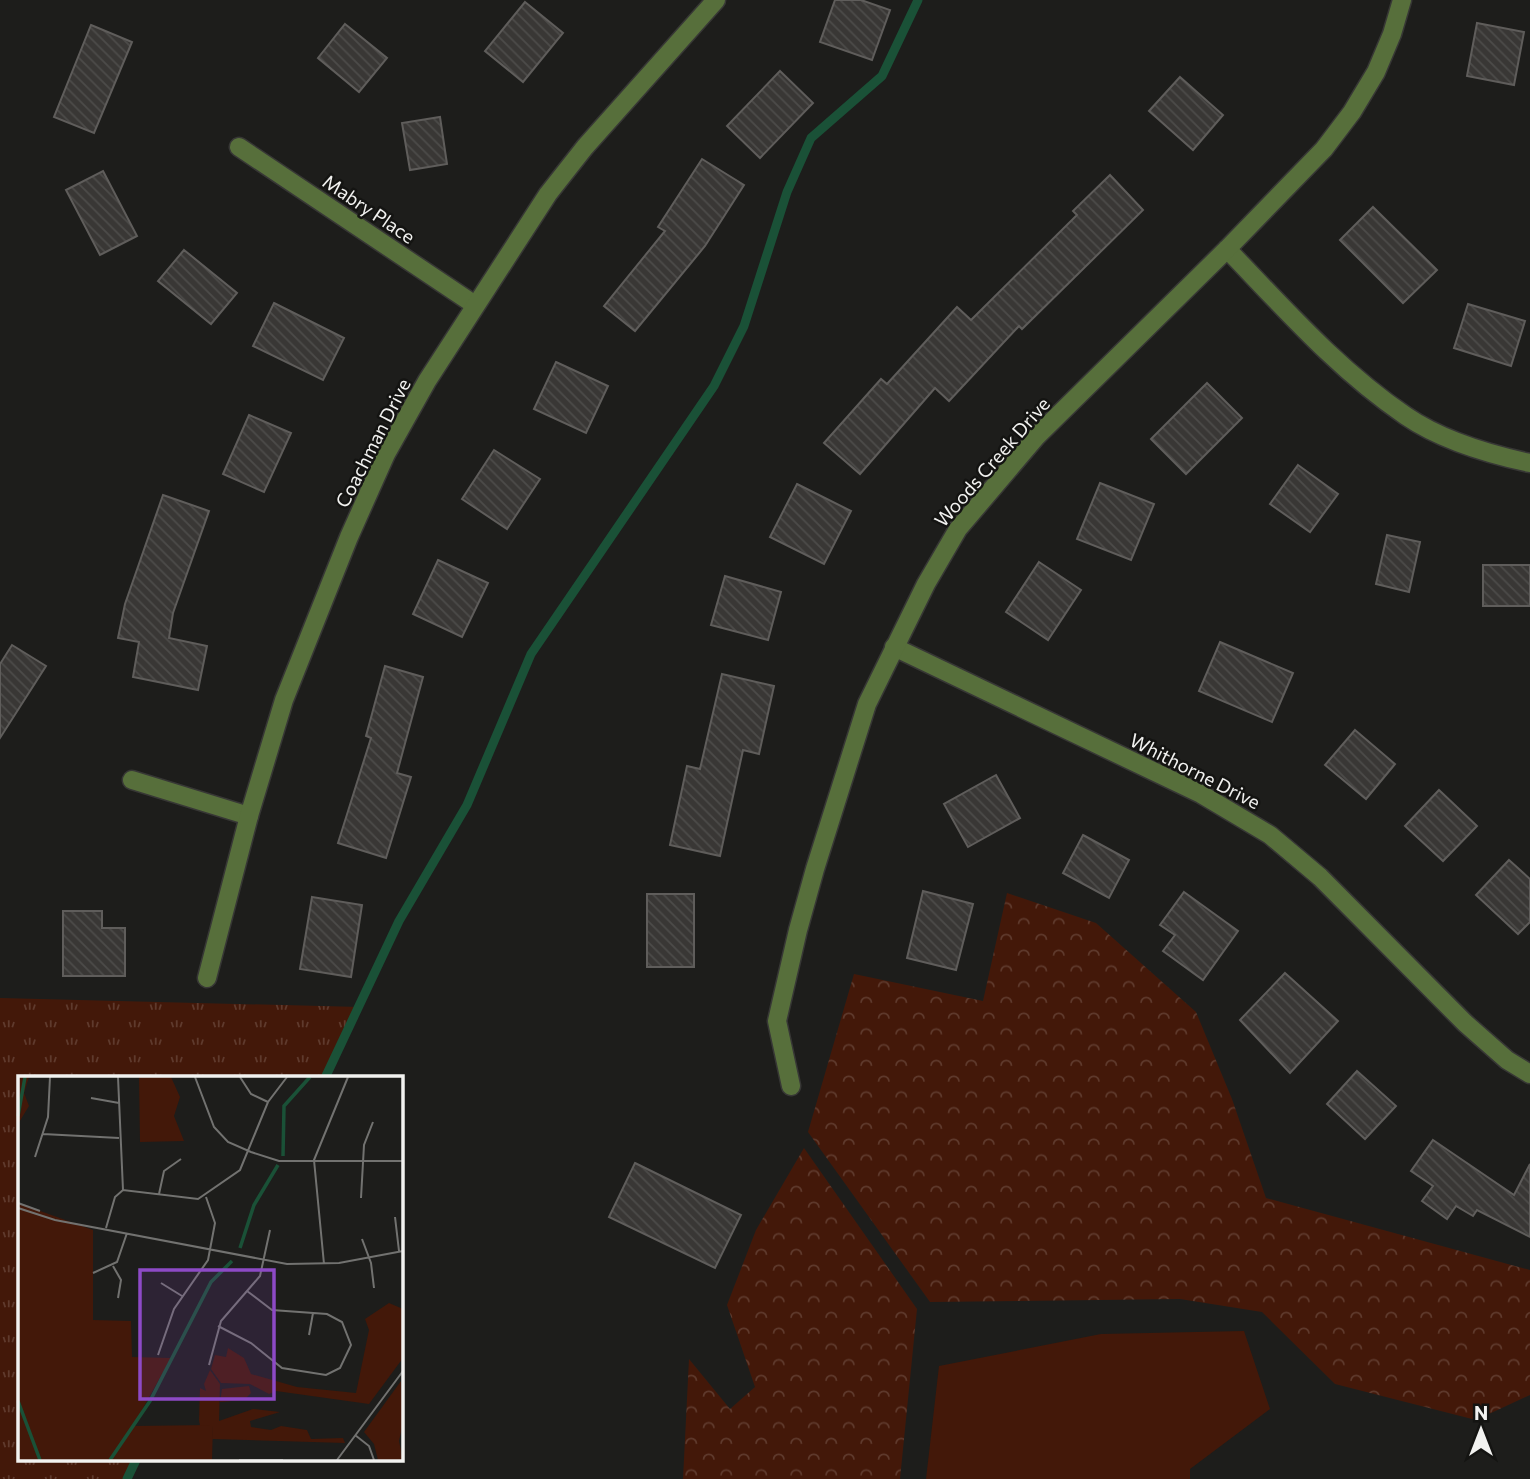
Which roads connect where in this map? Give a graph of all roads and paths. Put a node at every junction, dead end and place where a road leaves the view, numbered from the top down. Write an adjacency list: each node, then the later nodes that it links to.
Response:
1 (716, 0): 5 (street, Coachman Drive)
2 (1402, 0): 4 (street, Woods Creek Drive)
3 (239, 147): 5 (street, Mabry Place)
4 (1227, 249): 6 (street); 7 (street, Woods Creek Drive)
5 (475, 305): 9 (street, Coachman Drive)
6 (1530, 463)
7 (894, 646): 11 (street, Whithorne Drive); 12 (street, Woods Creek Drive)
8 (132, 780): 9 (street)
9 (249, 816): 10 (street, Coachman Drive)
10 (207, 978)
11 (1530, 1074)
12 (791, 1086)

